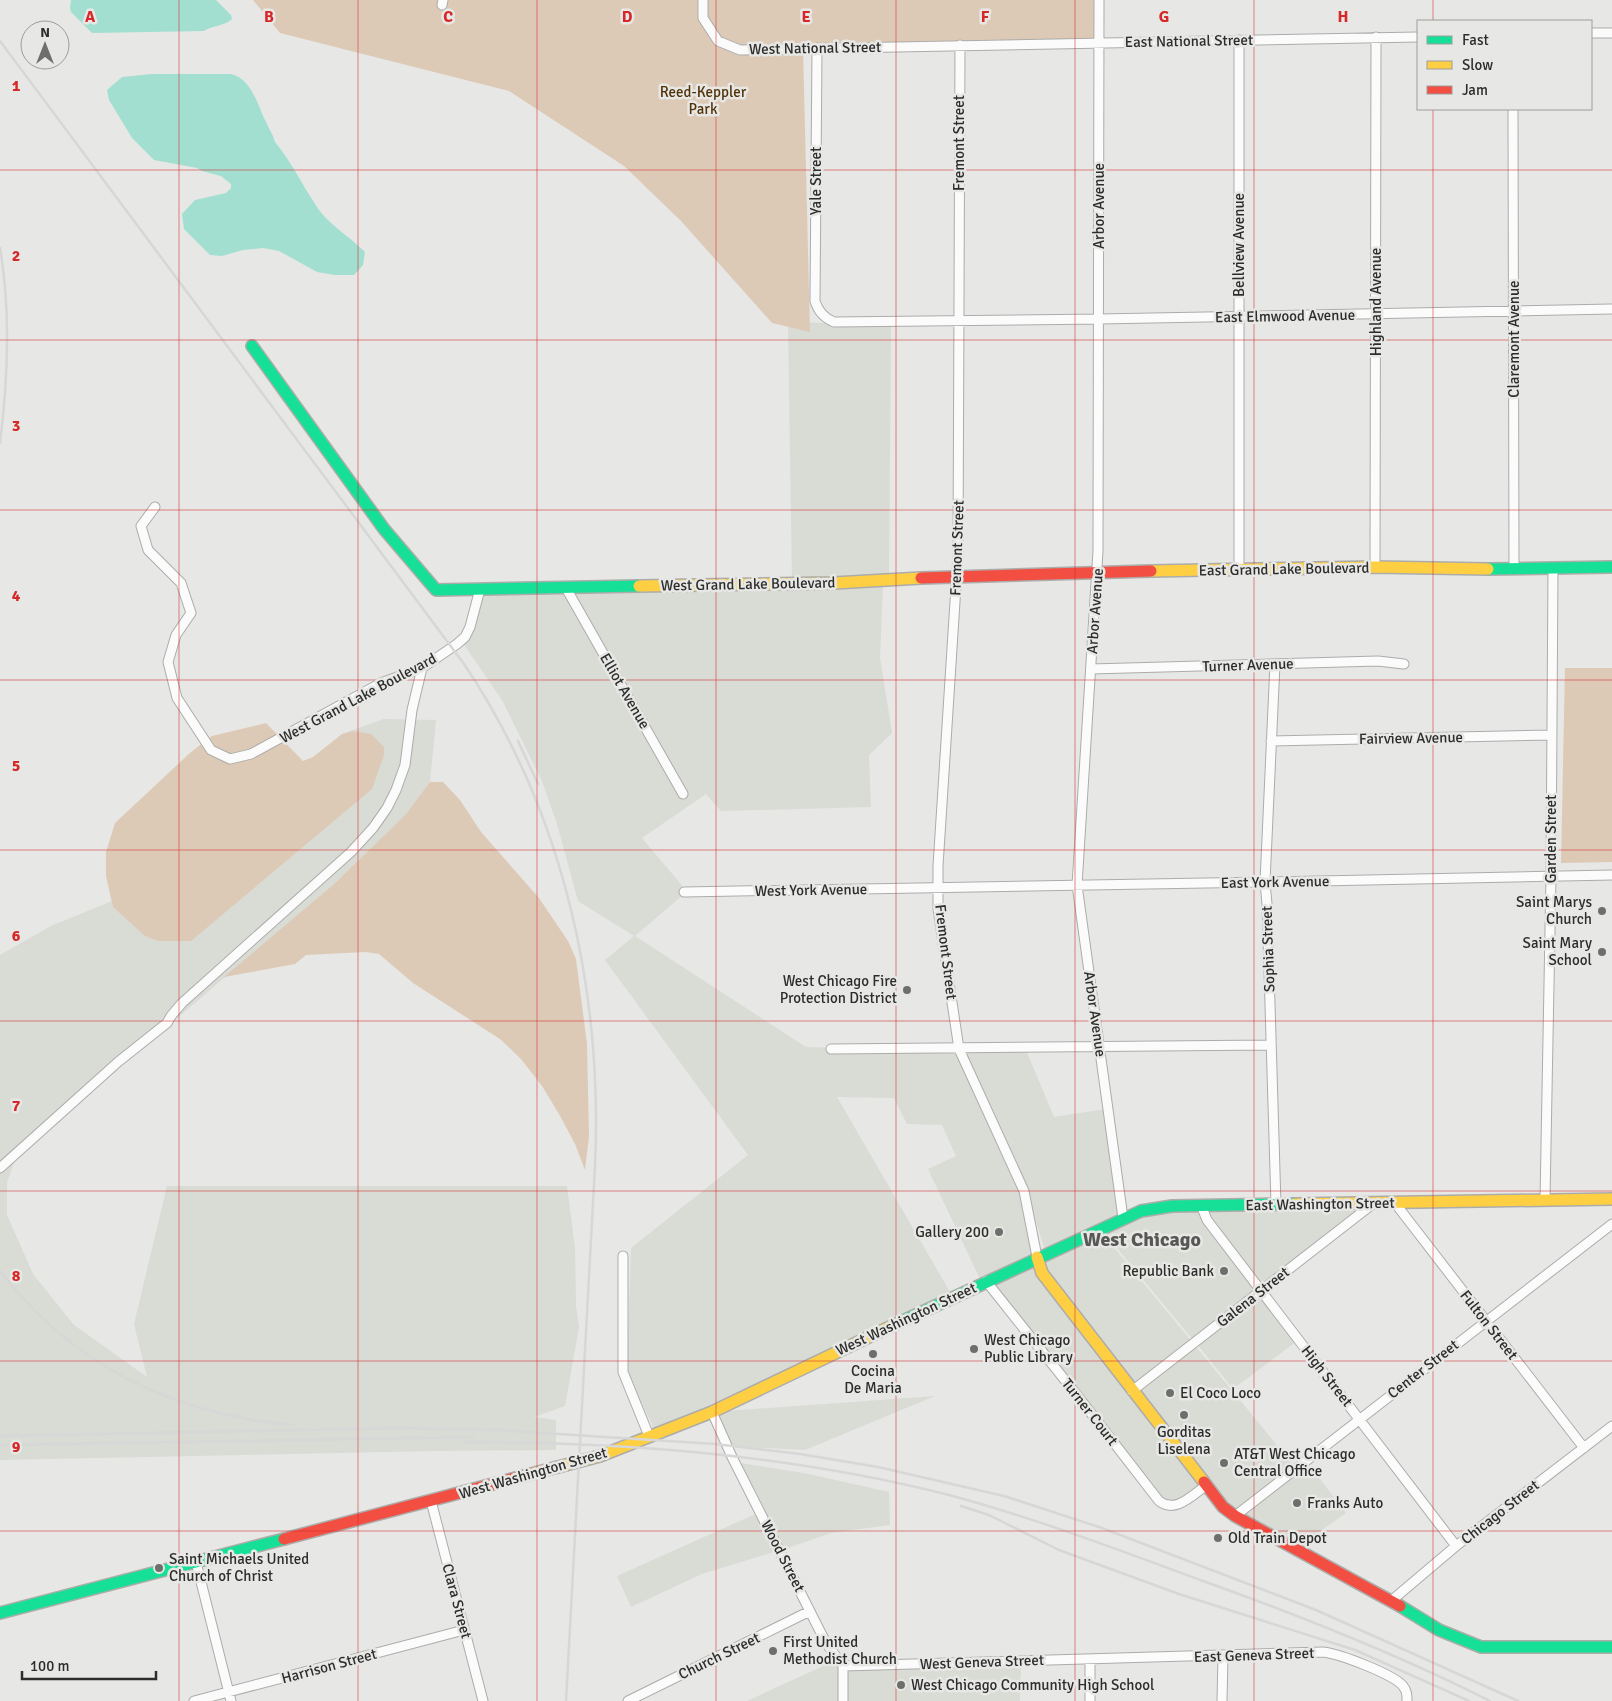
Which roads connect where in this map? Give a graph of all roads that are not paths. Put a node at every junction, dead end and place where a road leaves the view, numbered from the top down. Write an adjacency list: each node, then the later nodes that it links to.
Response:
1 (703, 0): 10 (street, West National Street)
2 (1099, 0): 8 (street, Arbor Avenue)
3 (1592, 33): 4 (street)
4 (1612, 33)
5 (1417, 37): 6 (street, East National Street)
6 (1376, 38): 7 (street, East National Street); 15 (street, Highland Avenue)
7 (1239, 40): 8 (street, East National Street); 16 (street, Bellview Avenue)
8 (1099, 43): 9 (street, East National Street); 17 (street, Arbor Avenue)
9 (960, 45): 10 (street, West National Street); 18 (street, Fremont Street)
10 (817, 48): 14 (street, Yale Street)
11 (1513, 110): 13 (street, Claremont Avenue)
12 (1612, 309): 13 (street, East Elmwood Avenue)
13 (1514, 311): 15 (street, East Elmwood Avenue); 24 (street, Claremont Avenue)
14 (821, 314): 18 (street, East Elmwood Avenue)
15 (1376, 314): 16 (street, East Elmwood Avenue); 21 (street, Highland Avenue)
16 (1239, 316): 17 (street, East Elmwood Avenue); 25 (street, Bellview Avenue)
17 (1098, 319): 18 (street, East Elmwood Avenue); 26 (street, Arbor Avenue)
18 (958, 321): 27 (street, Fremont Street)
19 (252, 346): 29 (street, West Grand Lake Boulevard)
20 (155, 507): 32 (street, West Grand Lake Boulevard)
21 (1375, 567): 24 (street, East Grand Lake Boulevard); 25 (street, East Grand Lake Boulevard)
22 (1612, 567): 23 (street, East Grand Lake Boulevard)
23 (1553, 568): 24 (street, East Grand Lake Boulevard); 34 (street, Garden Street)
24 (1514, 569)
25 (1239, 570): 26 (street, East Grand Lake Boulevard)
26 (1097, 573): 27 (street, East Grand Lake Boulevard); 33 (street, Arbor Avenue)
27 (957, 576): 28 (street, West Grand Lake Boulevard); 41 (street, Fremont Street)
28 (566, 588): 29 (street, West Grand Lake Boulevard); 36 (street, Elliot Avenue)
29 (480, 589): 32 (street, West Grand Lake Boulevard)
30 (1275, 664): 31 (street, Turner Avenue); 33 (street, Turner Avenue); 35 (street, Sophia Street)
31 (1404, 664)
32 (422, 668): 47 (street)
33 (1091, 669): 40 (street, Arbor Avenue)
34 (1552, 735): 35 (street, Fairview Avenue); 38 (street, Garden Street)
35 (1271, 741): 39 (street, Sophia Street)
36 (683, 794)
37 (1612, 875): 38 (street, East York Avenue)
38 (1551, 876): 39 (street, East York Avenue); 49 (street, Garden Street)
39 (1265, 882): 40 (street, East York Avenue); 43 (street, Sophia Street)
40 (1077, 885): 41 (street, East York Avenue); 44 (street, Arbor Avenue)
41 (938, 888): 42 (street, West York Avenue); 46 (street, Fremont Street)
42 (684, 892)
43 (1271, 1045): 44 (street); 53 (street, Sophia Street)
44 (1100, 1046): 46 (street); 54 (street, Arbor Avenue)
45 (831, 1049): 46 (street)
46 (959, 1049): 57 (street, Fremont Street)
47 (0, 1168)
48 (1612, 1198): 49 (street, East Washington Street)
49 (1546, 1200): 51 (street, East Washington Street)
50 (1374, 1203): 51 (street, East Washington Street); 53 (street, East Washington Street); 59 (street, Galena Street)
51 (1395, 1203): 60 (street, Fulton Street)
52 (1201, 1205): 53 (street, East Washington Street); 54 (street, East Washington Street); 59 (street, High Street)
53 (1276, 1205)
54 (1123, 1218): 57 (street, East Washington Street)
55 (1612, 1224): 60 (street, Center Street)
56 (624, 1256): 65 (street)
57 (1038, 1256): 58 (street, West Washington Street); 61 (street)
58 (986, 1281): 62 (street, West Washington Street); 67 (street, Turner Court)
59 (1261, 1291): 61 (street, Galena Street); 63 (street, High Street)
60 (1486, 1320): 63 (street, Center Street); 66 (street, Fulton Street)
61 (1132, 1391): 67 (street)
62 (712, 1412): 65 (street, West Washington Street); 73 (street, Wood Street)
63 (1360, 1418): 69 (street, Center Street); 70 (street, High Street)
64 (1612, 1426): 66 (street, Chicago Street)
65 (649, 1436): 68 (street, West Washington Street)
66 (1584, 1448): 70 (street, Chicago Street)
67 (1207, 1485): 69 (street)
68 (431, 1501): 71 (street, West Washington Street); 75 (street, Clara Street)
69 (1235, 1516): 72 (street)
70 (1456, 1546): 72 (street, Chicago Street)
71 (196, 1562): 74 (street, West Washington Street); 80 (street)
72 (1391, 1601): 76 (street)
73 (810, 1612): 79 (street, Wood Street); 84 (street, Church Street)
74 (0, 1613)
75 (464, 1630): 80 (street, Harrison Street); 83 (street, Clara Street)
76 (1612, 1646)
77 (1223, 1656): 78 (street, East Geneva Street); 81 (street, East Geneva Street); 87 (street)
78 (1090, 1659): 79 (street, West Geneva Street); 86 (street)
79 (843, 1666): 85 (street)
80 (230, 1697): 82 (street, Harrison Street)
81 (1407, 1697)
82 (194, 1701)
83 (483, 1701)
84 (628, 1701)
85 (843, 1701)
86 (1090, 1701)
87 (1222, 1701)

